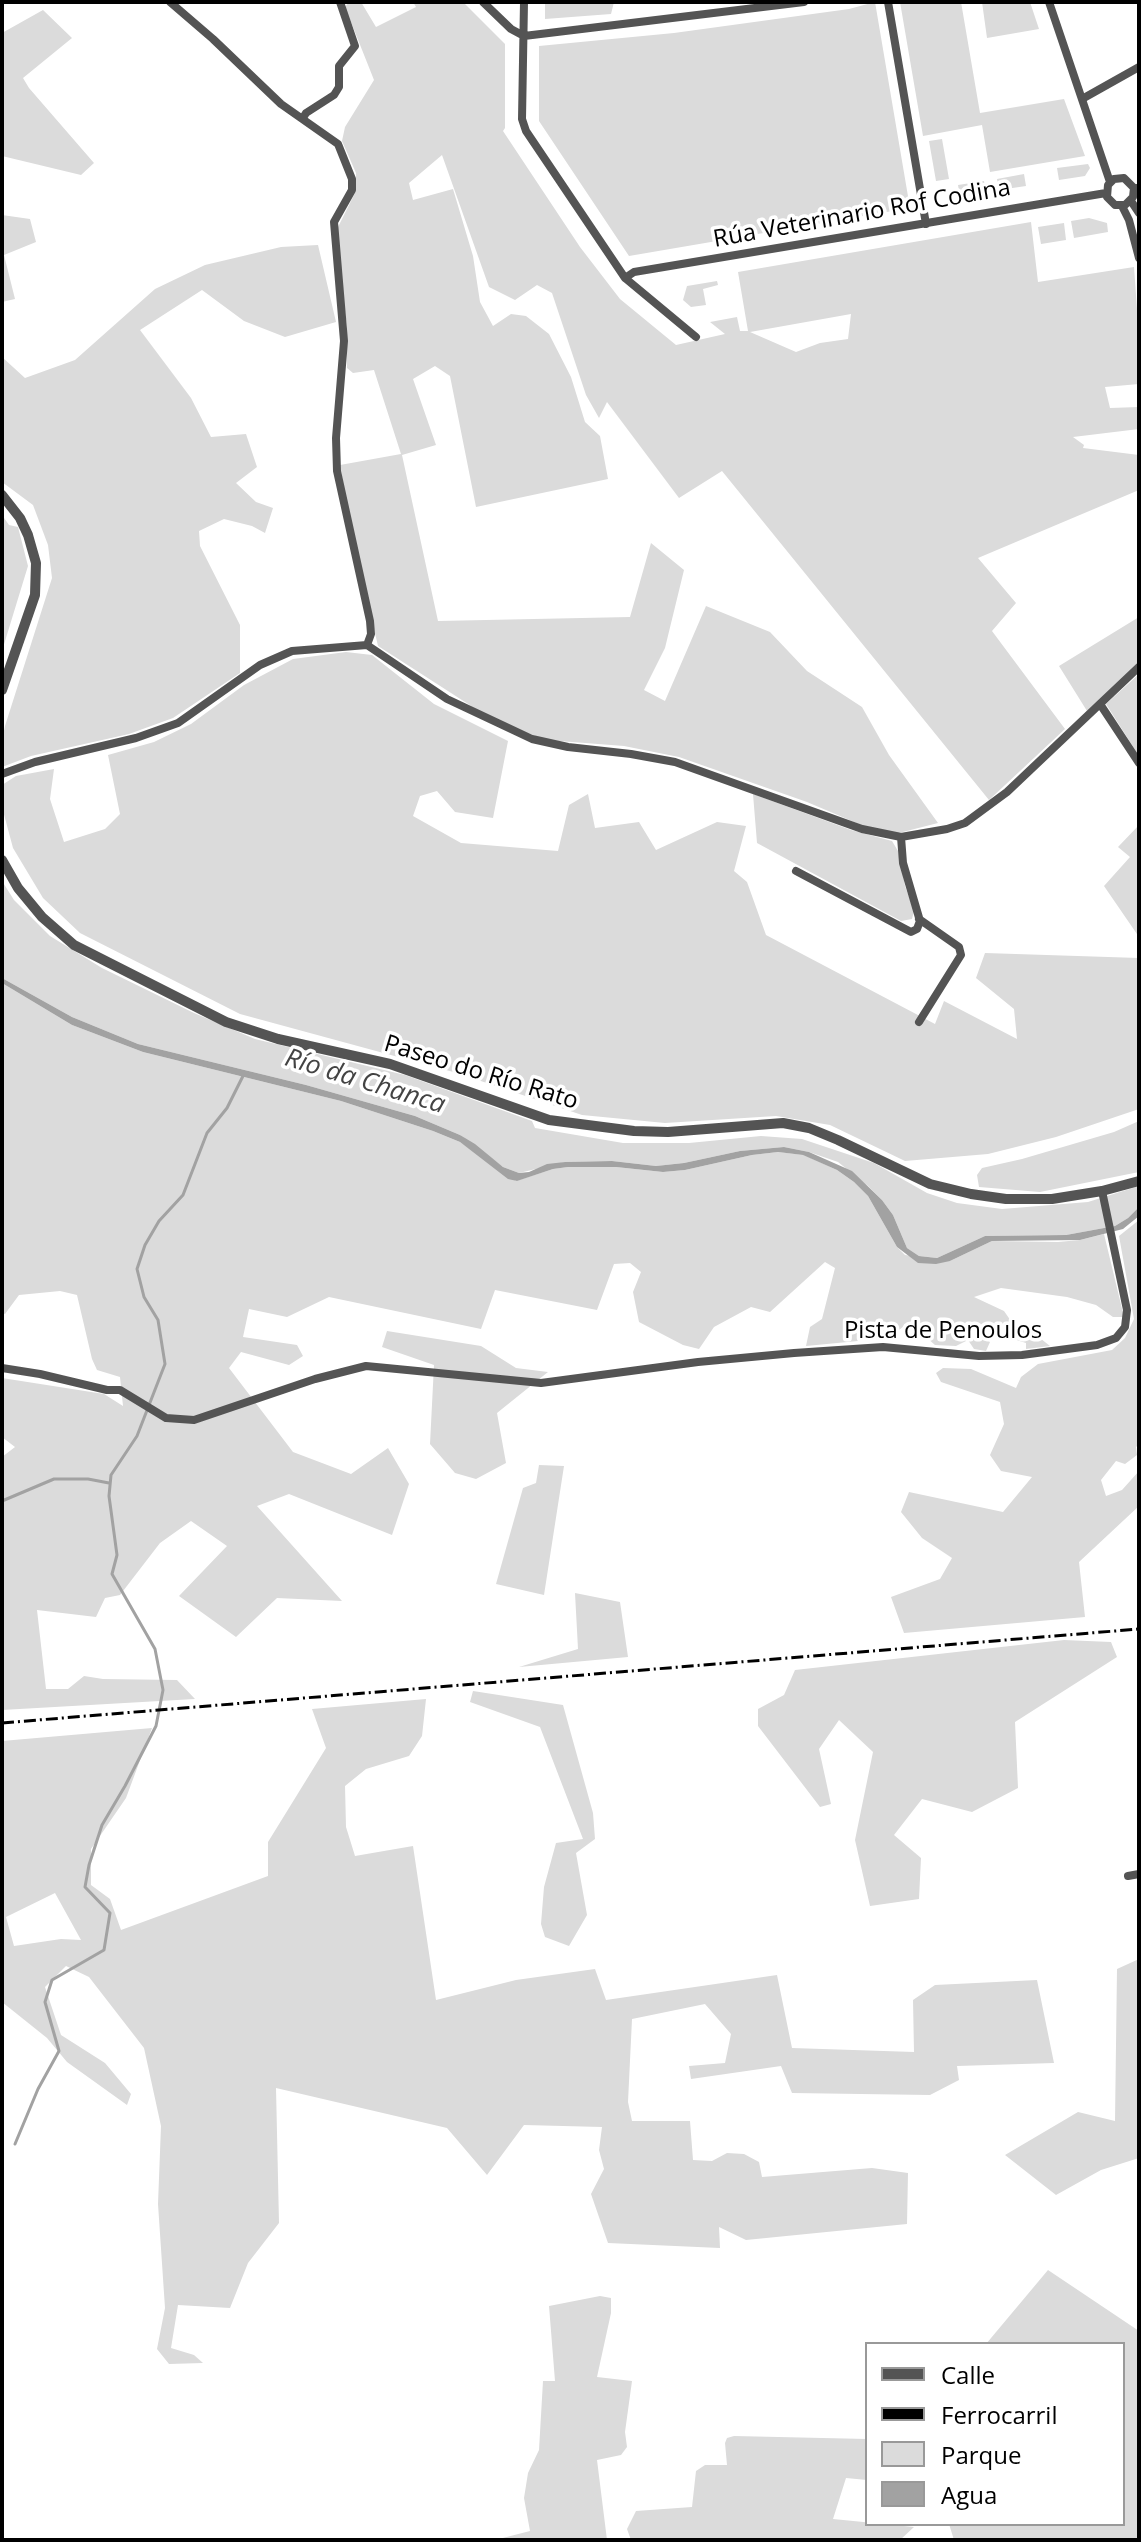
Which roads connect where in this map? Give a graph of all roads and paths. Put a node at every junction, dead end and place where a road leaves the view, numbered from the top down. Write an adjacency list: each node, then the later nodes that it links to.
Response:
1 (170, 2): 11 (street)
2 (340, 2): 11 (street)
3 (483, 2): 8 (street)
4 (524, 2): 8 (street)
5 (804, 2): 8 (street)
6 (888, 2): 17 (street)
7 (1049, 2): 10 (street)
8 (524, 36): 19 (street)
9 (1139, 67): 10 (street)
10 (1082, 99): 12 (street)
11 (303, 118): 22 (street)
12 (1110, 182): 13 (street); 14 (street)
13 (1136, 188): 15 (street)
14 (1106, 193): 15 (street); 17 (street, Rúa Veterinario Rof Codina)
15 (1126, 204): 16 (street); 18 (street)
16 (1139, 213)
17 (926, 224): 19 (street, Rúa Veterinario Rof Codina)
18 (1139, 258)
19 (625, 278): 20 (street)
20 (696, 337)
21 (2, 495): 24 (street)
22 (367, 645): 27 (street); 28 (street)
23 (1139, 667): 25 (street)
24 (2, 690)
25 (1100, 704): 26 (street); 28 (street)
26 (1139, 763)
27 (2, 774)
28 (901, 837): 31 (street)
29 (2, 860): 34 (street, Paseo do Río Rato)
30 (796, 871): 31 (street)
31 (919, 919): 32 (street)
32 (919, 1022)
33 (1139, 1181): 34 (street, Paseo do Río Rato)
34 (1103, 1197): 35 (street, Pista de Penoulos)
35 (2, 1368)
36 (1139, 1874): 37 (street)
37 (1128, 1876)

